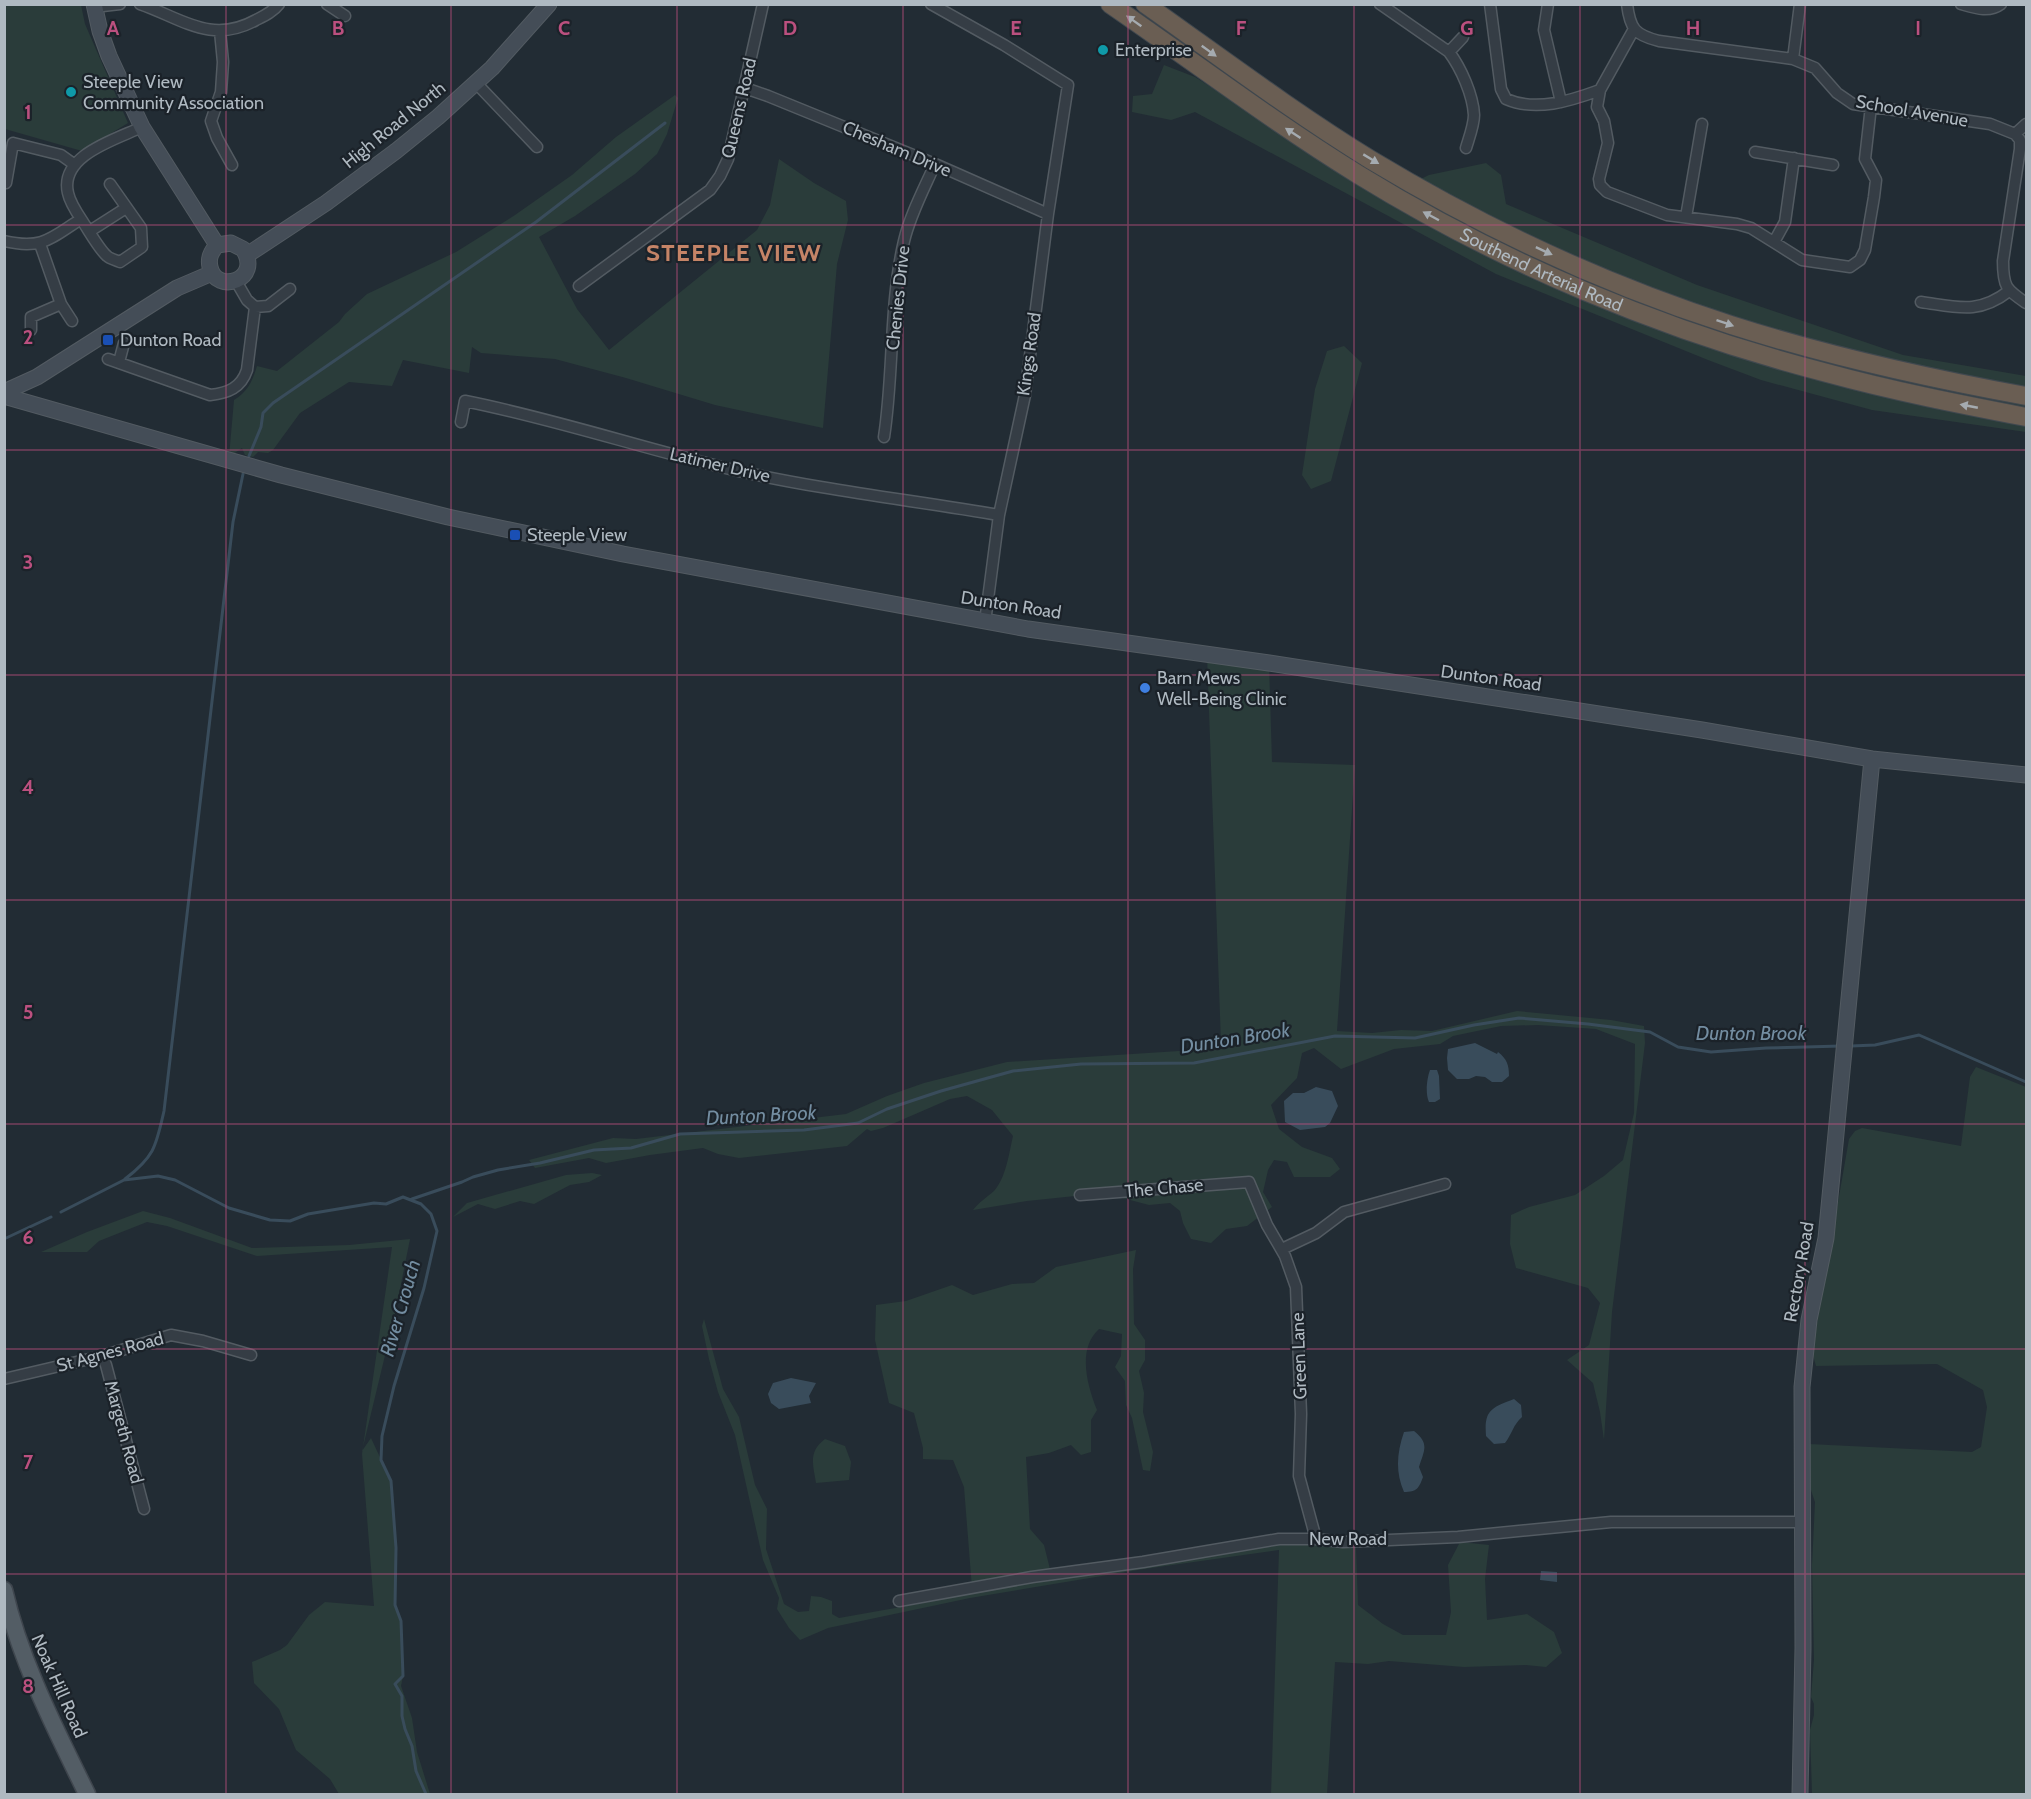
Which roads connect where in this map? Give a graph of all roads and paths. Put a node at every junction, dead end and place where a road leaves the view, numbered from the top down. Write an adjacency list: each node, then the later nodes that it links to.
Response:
1 (120, 4): 17 (street)
2 (140, 4): 20 (street)
3 (279, 4): 20 (street)
4 (327, 4): 18 (street)
5 (549, 4): 24 (street, High Road North)
6 (763, 4): 25 (street, Queens Road)
7 (932, 4): 46 (street, Kings Road)
8 (1110, 4): 73 (highway, Southend Arterial Road, one-way to 8)
9 (1145, 4): 71 (highway, Southend Arterial Road, one-way to 71)
10 (1380, 4): 22 (street)
11 (1490, 4): 27 (street)
12 (1548, 4): 27 (street)
13 (1627, 4): 19 (street)
14 (1800, 4): 23 (street)
15 (1961, 4): 16 (street)
16 (2001, 4)
17 (94, 6): 31 (street)
18 (345, 16)
19 (1634, 29): 23 (street, School Avenue); 26 (street)
20 (220, 31): 39 (street)
21 (1463, 37): 22 (street)
22 (1449, 52): 34 (street)
23 (1793, 59): 28 (street, School Avenue)
24 (476, 83): 33 (street); 54 (street, High Road North)
25 (745, 88): 37 (street, Chesham Drive); 57 (street, Queens Road)
26 (1600, 90): 27 (street); 47 (street)
27 (1561, 102)
28 (1871, 106): 32 (street, School Avenue); 51 (street)
29 (1702, 124): 47 (street)
30 (2026, 124): 32 (street)
31 (142, 127): 38 (street); 53 (street)
32 (2015, 134): 43 (street)
33 (537, 147)
34 (1466, 148)
35 (1755, 152): 36 (street)
36 (1794, 158): 40 (street); 51 (street)
37 (935, 164): 46 (street, Chesham Drive); 75 (street, Chenies Drive)
38 (75, 165): 41 (street); 48 (street)
39 (232, 165)
40 (1833, 165)
41 (6, 183)
42 (110, 184): 45 (street)
43 (2014, 196): 44 (street); 59 (street)
44 (2026, 198)
45 (126, 208): 49 (street); 49 (street)
46 (1048, 214): 76 (street, Kings Road)
47 (1686, 218): 51 (street)
48 (81, 219): 49 (street); 52 (street)
49 (90, 231)
50 (4, 241): 52 (street)
51 (1774, 242)
52 (40, 244): 62 (street)
53 (217, 245): 54 (street); 55 (street)
54 (247, 255): 56 (street)
55 (212, 273): 56 (street); 69 (street)
56 (236, 281): 63 (street)
57 (579, 286)
58 (290, 289): 63 (street)
59 (2009, 291): 60 (street); 61 (street)
60 (1921, 302)
61 (2026, 303)
62 (61, 304): 64 (street); 65 (street)
63 (255, 308): 68 (street)
64 (72, 321)
65 (31, 330)
66 (124, 343): 68 (street)
67 (108, 359): 68 (street)
68 (119, 362)
69 (37, 377): 70 (street); 72 (street)
70 (4, 394): 72 (street, Dunton Road)
71 (2026, 396)
72 (44, 406): 77 (street, Dunton Road)
73 (2026, 417)
74 (461, 422): 76 (street, Latimer Drive)
75 (884, 437)
76 (999, 515): 77 (street, Kings Road)
77 (985, 622): 78 (street, Dunton Road)
78 (1872, 759): 79 (street, Dunton Road); 88 (street, Rectory Road)
79 (2026, 775)
80 (1249, 1182): 82 (street, The Chase); 83 (street, Green Lane)
81 (1445, 1184): 83 (street)
82 (1080, 1195)
83 (1282, 1249): 89 (street, Green Lane)
84 (251, 1355): 85 (street, St Agnes Road)
85 (102, 1356): 86 (street, St Agnes Road); 87 (street, Margeth Road)
86 (4, 1379)
87 (144, 1509)
88 (1802, 1522): 89 (street, New Road); 93 (street, Rectory Road)
89 (1316, 1539): 91 (street, New Road)
90 (4, 1590): 92 (main road, Noak Hill Road)
91 (899, 1601)
92 (87, 1794)
93 (1800, 1794)

